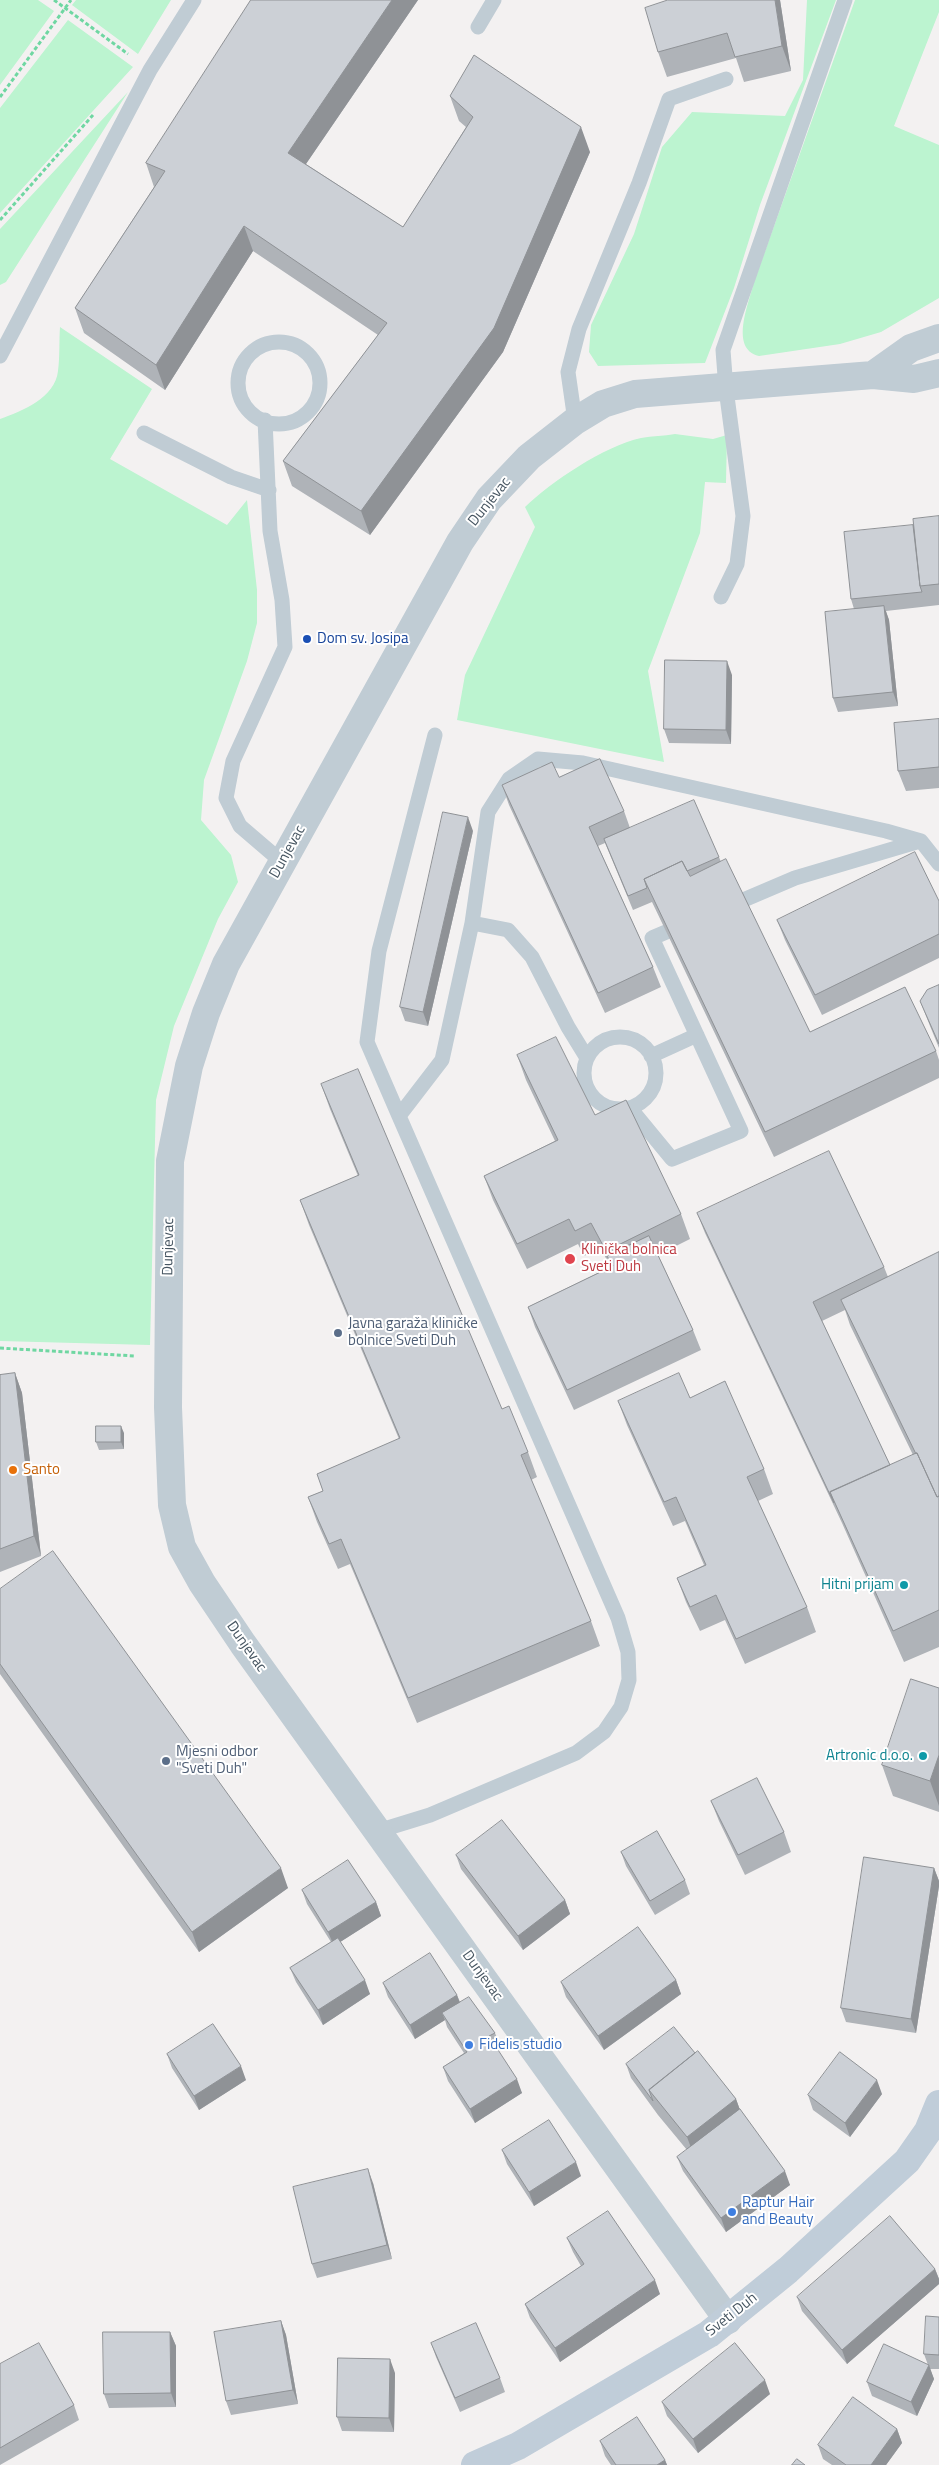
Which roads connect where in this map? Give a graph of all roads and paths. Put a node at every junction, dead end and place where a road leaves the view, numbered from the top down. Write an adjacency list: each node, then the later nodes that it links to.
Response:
1 (54, 0): 6 (path)
2 (71, 0): 6 (path)
3 (194, 0): 14 (lane)
4 (494, 0): 7 (lane)
5 (845, 0): 17 (lane)
6 (65, 8): 8 (path); 10 (path)
7 (478, 27)
8 (133, 57)
9 (726, 80): 19 (lane)
10 (0, 97)
11 (94, 114): 12 (path)
12 (0, 220)
13 (939, 338): 16 (street, Dunjevac)
14 (0, 356)
15 (939, 373): 16 (street, Dunjevac)
16 (873, 375): 17 (street, Dunjevac)
17 (726, 389): 19 (street, Dunjevac); 22 (lane)
18 (265, 420): 18 (lane); 21 (lane)
19 (575, 420): 25 (street, Dunjevac)
20 (144, 433): 21 (lane)
21 (269, 490): 25 (lane)
22 (721, 598)
23 (435, 736): 34 (lane)
24 (921, 841): 26 (lane); 27 (lane); 29 (lane)
25 (282, 862): 37 (street, Dunjevac)
26 (939, 864)
27 (714, 912)
28 (696, 919): 30 (lane)
29 (472, 923): 32 (lane); 34 (lane)
30 (697, 1035): 31 (lane); 33 (lane)
31 (651, 1056): 32 (lane); 33 (lane)
32 (587, 1058): 33 (lane)
33 (630, 1108)
34 (399, 1116): 37 (lane)
35 (0, 1348): 36 (path)
36 (140, 1356)
37 (378, 1831): 39 (street, Dunjevac)
38 (939, 2104): 39 (main road, Sveti Duh)
39 (728, 2320): 40 (main road, Sveti Duh)
40 (475, 2465)

